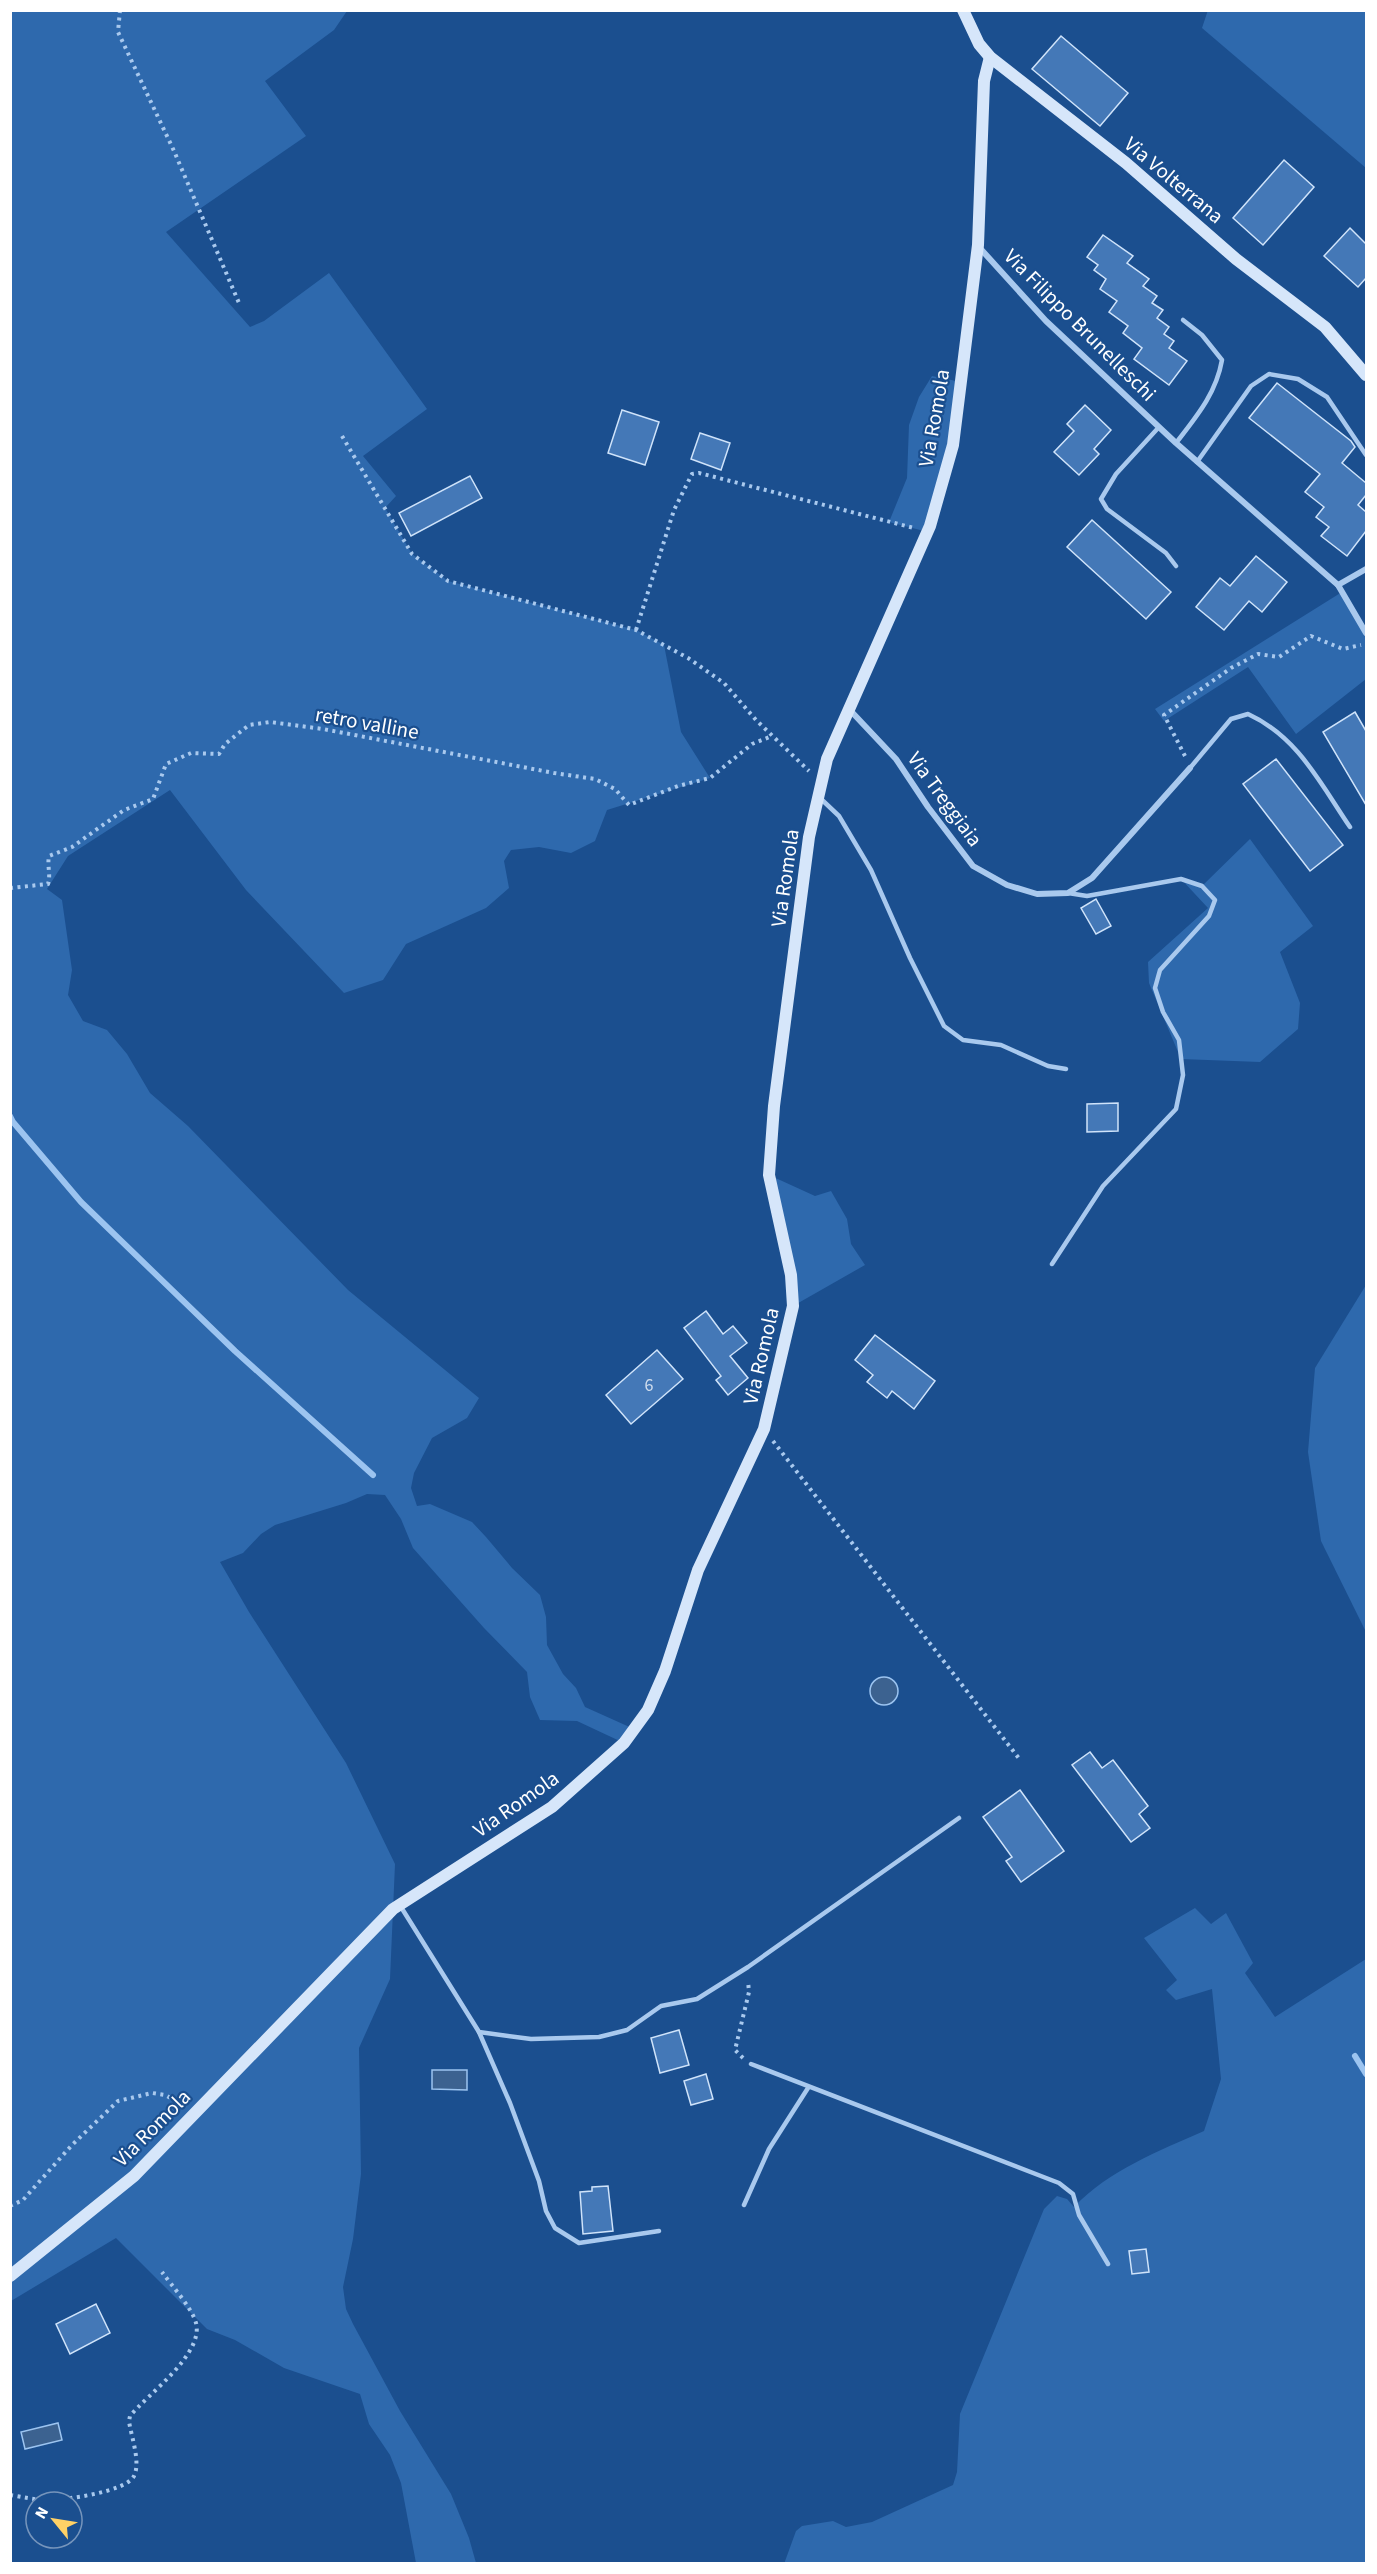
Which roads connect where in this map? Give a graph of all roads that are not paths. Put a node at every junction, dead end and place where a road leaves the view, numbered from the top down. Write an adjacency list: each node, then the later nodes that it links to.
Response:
1 (963, 10): 2 (street, Via Volterrana)
2 (990, 57): 3 (street, Via Romola); 5 (street, Via Volterrana)
3 (978, 245): 6 (street, Via Filippo Brunelleschi); 14 (street, Via Romola)
4 (1183, 320): 7 (lane)
5 (1366, 375)
6 (1159, 427): 7 (street, Via Filippo Brunelleschi); 10 (lane, Via Filippo Brunelleschi)
7 (1176, 443): 9 (street, Via Filippo Brunelleschi)
8 (1366, 455): 9 (lane)
9 (1196, 462): 12 (street, Via Filippo Brunelleschi)
10 (1176, 566)
11 (1366, 569): 12 (street)
12 (1338, 585): 13 (street, Via Filippo Brunelleschi)
13 (1366, 633)
14 (848, 708): 16 (street, Via Romola); 18 (street, Via Treggiaia)
15 (1190, 768): 17 (lane); 18 (street)
16 (818, 796): 19 (lane); 22 (street, Via Romola)
17 (1350, 826)
18 (1068, 894): 20 (lane)
19 (1066, 1070)
20 (1052, 1264)
21 (959, 1818): 23 (lane)
22 (400, 1905): 23 (lane); 29 (street, Via Romola)
23 (479, 2032): 27 (lane)
24 (751, 2064): 25 (lane)
25 (808, 2088): 26 (lane); 28 (lane)
26 (744, 2205)
27 (659, 2231)
28 (1108, 2264)
29 (10, 2276)

